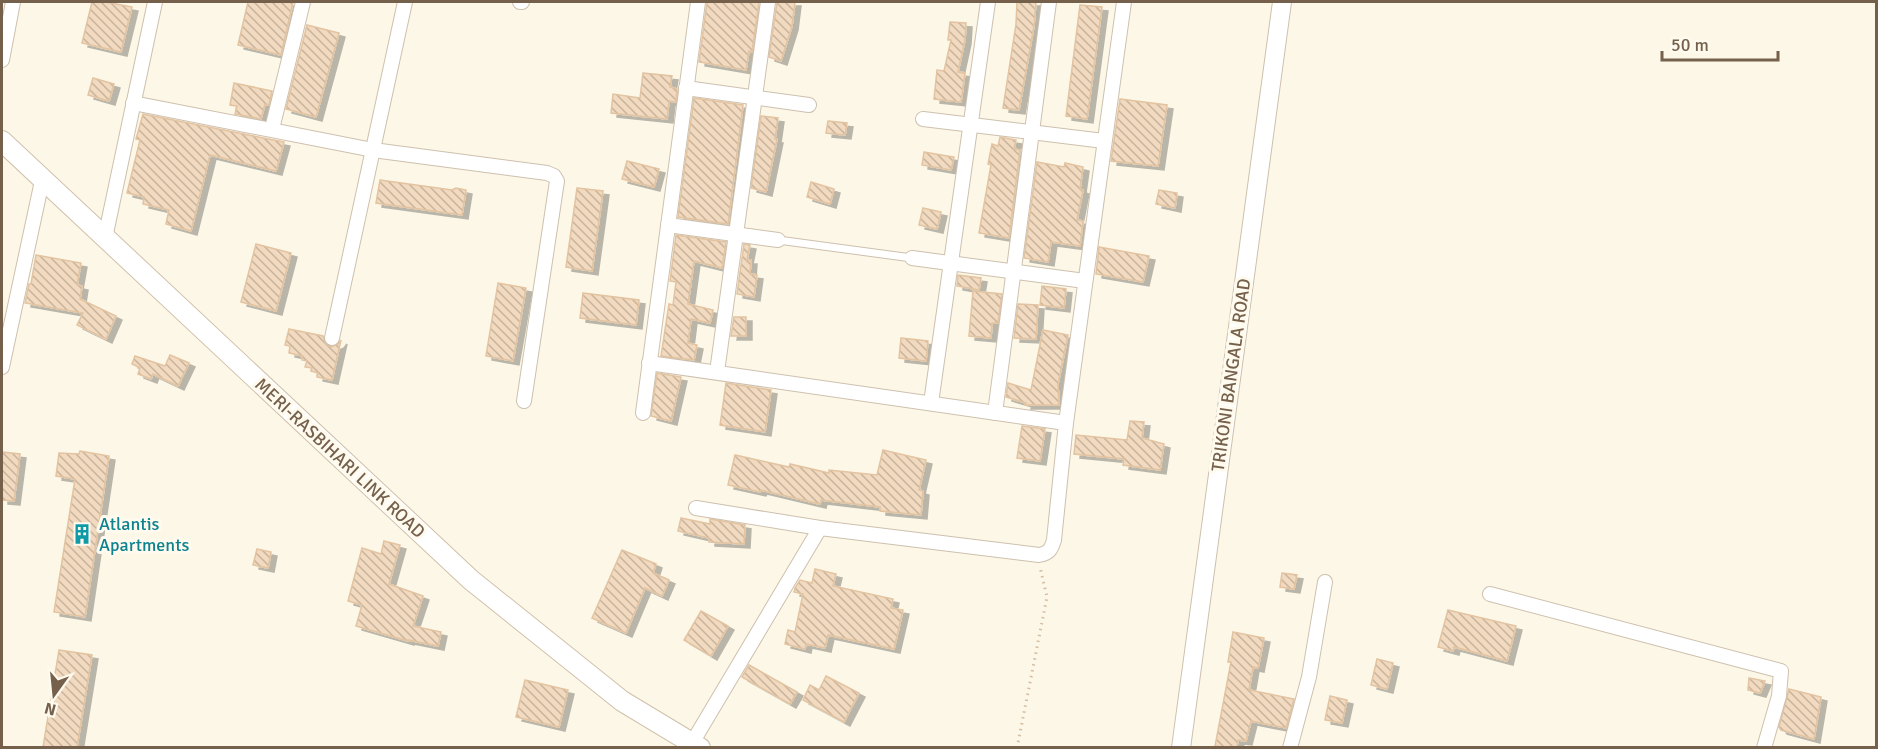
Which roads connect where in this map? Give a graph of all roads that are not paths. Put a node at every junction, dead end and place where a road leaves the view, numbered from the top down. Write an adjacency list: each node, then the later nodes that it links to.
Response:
1 (13, 2): 11 (street)
2 (155, 2): 14 (street)
3 (303, 2): 18 (street)
4 (405, 2): 22 (street)
5 (698, 2): 12 (street)
6 (768, 2): 13 (street)
7 (988, 2): 17 (street)
8 (1049, 2): 19 (street)
9 (1124, 2): 20 (street)
10 (1282, 2): 46 (street, TRIKONI BANGALA ROAD)
11 (2, 60)
12 (686, 88): 13 (street); 24 (street)
13 (754, 97): 15 (street); 25 (street)
14 (134, 103): 18 (street); 26 (street)
15 (809, 105)
16 (923, 119): 17 (street)
17 (970, 125): 19 (street); 29 (street)
18 (272, 129): 22 (street)
19 (1032, 132): 20 (street); 30 (street)
20 (1104, 141): 31 (street)
21 (4, 146): 23 (main road, MERI-RASBIHARI LINK ROAD)
22 (373, 150): 32 (street); 36 (street)
23 (42, 181): 26 (main road, MERI-RASBIHARI LINK ROAD); 34 (street)
24 (668, 225): 25 (street); 33 (street)
25 (736, 234): 27 (street); 35 (street)
26 (105, 238): 45 (main road, MERI-RASBIHARI LINK ROAD)
27 (778, 240): 28 (lane)
28 (912, 258): 29 (street)
29 (951, 264): 30 (street); 37 (street)
30 (1013, 272): 31 (street); 39 (street)
31 (1085, 282): 40 (street)
32 (332, 338)
33 (649, 363): 35 (street); 38 (street)
34 (2, 367)
35 (717, 372): 37 (street)
36 (524, 401)
37 (931, 403): 39 (street)
38 (642, 413)
39 (995, 413): 40 (street)
40 (1065, 423): 42 (street)
41 (696, 508): 42 (street)
42 (820, 528): 45 (street)
43 (1325, 582): 47 (street)
44 (1490, 594): 48 (street)
45 (696, 745)
46 (1181, 747)
47 (1290, 747)
48 (1764, 747)

